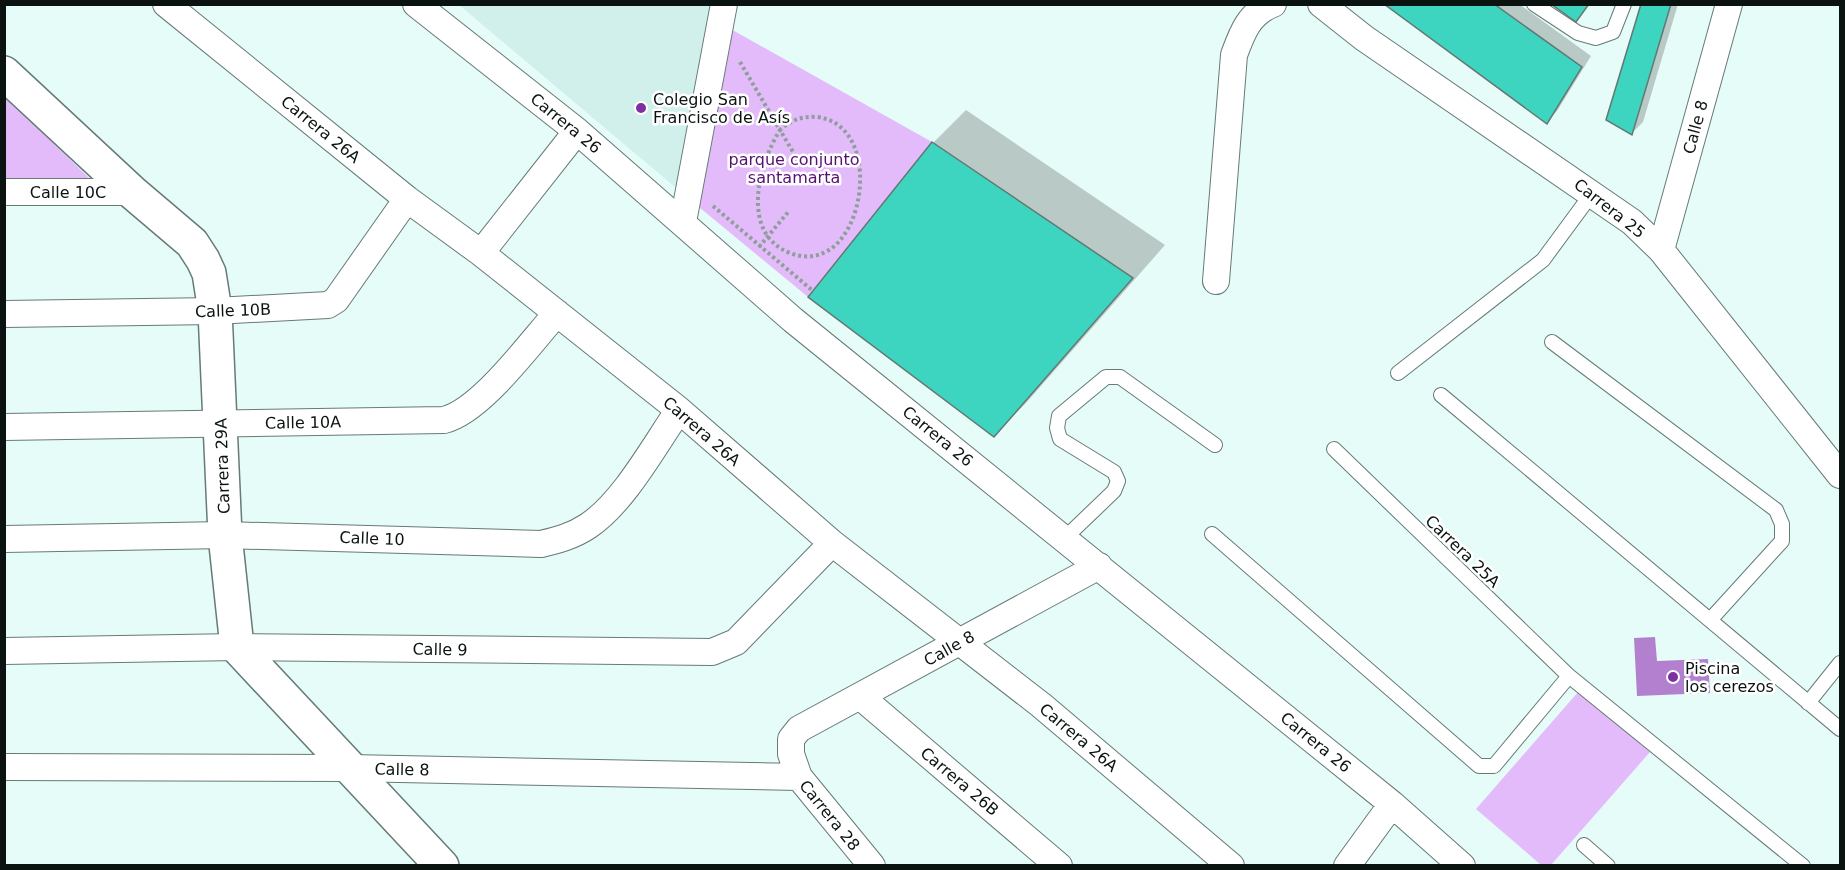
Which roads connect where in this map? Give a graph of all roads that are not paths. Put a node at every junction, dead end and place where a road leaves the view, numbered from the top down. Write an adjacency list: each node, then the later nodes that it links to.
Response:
1 (166, 4): 14 (street, Carrera 26A)
2 (416, 4): 10 (street, Carrera 26)
3 (1273, 4): 18 (street)
4 (1321, 4): 13 (street, Carrera 25)
5 (1534, 4): 6 (lane)
6 (1624, 4)
7 (1729, 4): 16 (street, Calle 8)
8 (722, 16): 15 (street)
9 (4, 73): 12 (street, Carrera 29A)
10 (577, 131): 15 (street, Carrera 26); 17 (street)
11 (4, 192): 12 (street, Calle 10C)
12 (132, 192): 19 (street, Carrera 29A)
13 (1593, 192): 16 (street, Carrera 25); 23 (lane)
14 (407, 199): 17 (street, Carrera 26A); 19 (street, Calle 10B)
15 (683, 222): 33 (street, Carrera 26)
16 (1661, 250): 30 (street, Carrera 25)
17 (481, 253): 20 (street, Carrera 26A)
18 (1216, 281)
19 (215, 311): 21 (street, Calle 10B); 26 (street, Carrera 29A)
20 (557, 313): 25 (street, Carrera 26A); 26 (street, Calle 10A)
21 (4, 314)
22 (1552, 342): 37 (lane)
23 (1398, 373)
24 (1441, 395): 37 (lane)
25 (679, 410): 32 (street, Calle 10); 35 (street, Carrera 26A)
26 (220, 423): 27 (street, Calle 10A); 32 (street, Carrera 29A)
27 (4, 427)
28 (1215, 445): 33 (lane)
29 (1334, 449): 42 (lane, Carrera 25A)
30 (1840, 475)
31 (1212, 534): 42 (lane)
32 (225, 535): 34 (street, Calle 10); 39 (street, Carrera 29A)
33 (1065, 538): 36 (street, Carrera 26)
34 (4, 539)
35 (832, 543): 38 (street, Carrera 26A); 39 (street, Calle 9)
36 (1099, 566): 38 (street, Calle 8); 50 (street, Carrera 26)
37 (1711, 619): 44 (lane)
38 (961, 641): 43 (street, Calle 8); 55 (street, Carrera 26A)
39 (237, 647): 40 (street, Calle 9); 48 (street)
40 (4, 651)
41 (1840, 663): 44 (lane)
42 (1569, 676): 59 (lane, Carrera 25A)
43 (861, 697): 45 (street, Calle 8); 54 (street, Carrera 26B)
44 (1808, 703): 46 (lane)
45 (799, 729): 49 (street, Carrera 28)
46 (1840, 729)
47 (4, 767): 48 (street, Calle 8)
48 (351, 768): 49 (street, Calle 8); 52 (street)
49 (799, 777): 53 (street, Carrera 28)
50 (1392, 804): 56 (street); 57 (street, Carrera 26)
51 (1584, 845): 58 (lane)
52 (442, 866)
53 (872, 866)
54 (1059, 866)
55 (1231, 866)
56 (1347, 866)
57 (1462, 866)
58 (1608, 866)
59 (1803, 866)

